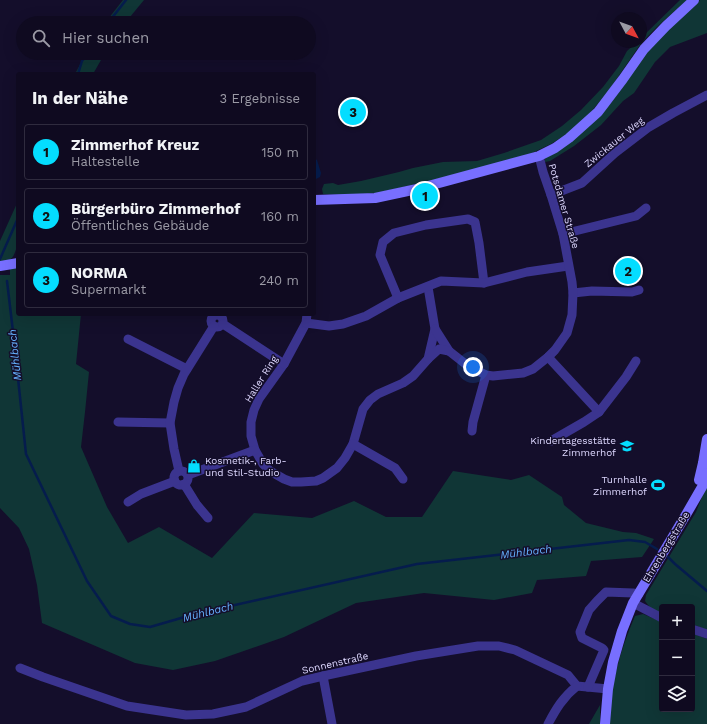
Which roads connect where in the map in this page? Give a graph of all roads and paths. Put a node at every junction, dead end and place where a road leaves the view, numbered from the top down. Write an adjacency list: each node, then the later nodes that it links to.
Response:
1 (694, 0): 3 (street)
2 (707, 95): 4 (street, Zwickauer Weg)
3 (538, 156): 4 (street, Potsdamer Straße); 5 (street)
4 (551, 195): 7 (street, Potsdamer Straße)
5 (316, 200)
6 (646, 208): 7 (street)
7 (563, 234): 10 (street, Potsdamer Straße)
8 (16, 263): 9 (street)
9 (0, 266)
10 (568, 266): 11 (street); 14 (street, Potsdamer Straße)
11 (484, 283): 12 (street); 15 (street)
12 (428, 286): 15 (street); 18 (street, Haller Ring)
13 (639, 290): 14 (street)
14 (573, 293): 21 (street, Potsdamer Straße)
15 (398, 298): 17 (street)
16 (216, 319): 24 (street); 25 (street)
17 (307, 319): 24 (street, Haller Ring)
18 (435, 329): 20 (street, Potsdamer Straße); 22 (street, Haller Ring)
19 (128, 339): 25 (street)
20 (449, 351): 22 (street, Haller Ring); 26 (street, Potsdamer Straße)
21 (548, 357): 26 (street, Potsdamer Straße); 27 (street)
22 (428, 359): 33 (street, Haller Ring)
23 (636, 361): 27 (street)
24 (284, 364): 34 (street, Haller Ring)
25 (187, 369): 29 (street)
26 (486, 375): 30 (street)
27 (599, 412): 32 (street)
28 (118, 422): 29 (street)
29 (170, 423): 36 (street)
30 (472, 431)
31 (707, 439): 38 (street, Ehrenbergstraße)
32 (551, 441)
33 (353, 444): 34 (street, Haller Ring); 37 (street)
34 (255, 450): 36 (street)
35 (707, 473): 38 (street, Ehrenbergstraße)
36 (184, 477): 39 (street); 40 (street)
37 (403, 479)
38 (694, 500): 41 (street, Ehrenbergstraße)
39 (128, 502)
40 (208, 518)
41 (639, 594): 42 (street, Ehrenbergstraße); 49 (street, Ehrenbergstraße)
42 (633, 603): 43 (street); 50 (street, Ehrenbergstraße)
43 (659, 616)
44 (695, 630): 45 (street)
45 (707, 634)
46 (20, 668): 47 (street, Sonnenstraße)
47 (323, 676): 48 (street, Sonnenstraße); 51 (street)
48 (578, 686): 49 (street); 52 (street)
49 (588, 687): 50 (street)
50 (608, 688): 53 (street, Ehrenbergstraße)
51 (332, 724)
52 (548, 724)
53 (605, 724)

